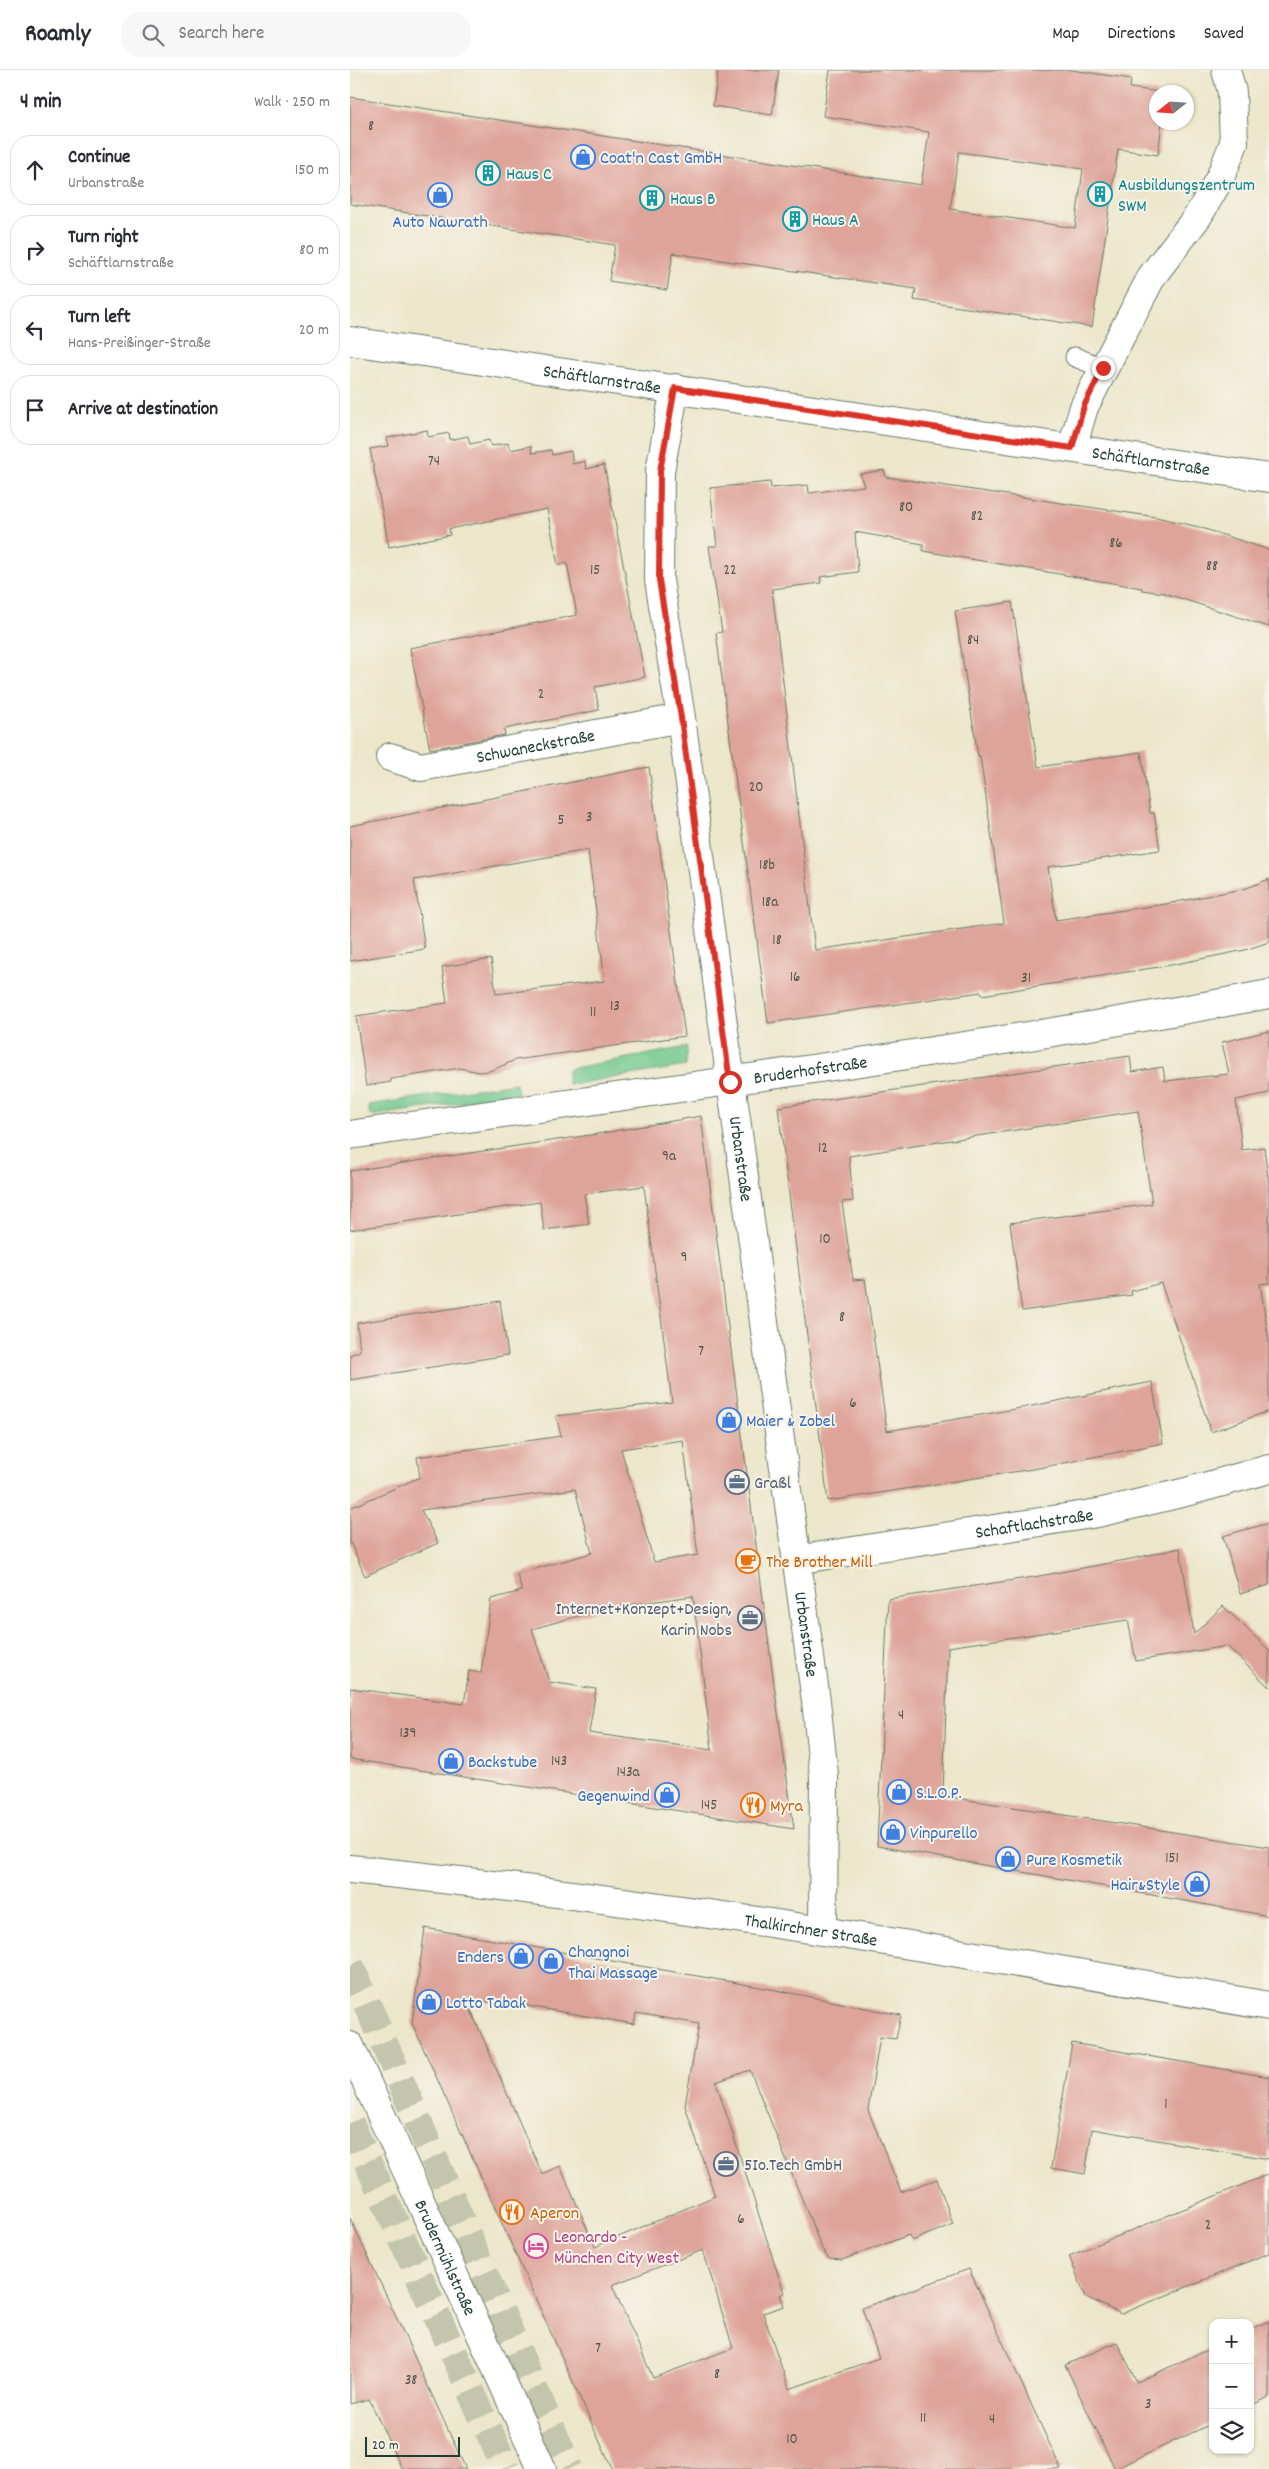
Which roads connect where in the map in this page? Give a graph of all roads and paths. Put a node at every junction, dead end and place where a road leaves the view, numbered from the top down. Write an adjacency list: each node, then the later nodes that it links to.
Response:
1 (1226, 70): 4 (street)
2 (350, 341): 5 (street, Schäftlarnstraße)
3 (1075, 357): 4 (lane)
4 (1103, 368): 6 (street)
5 (675, 388): 6 (street, Schäftlarnstraße); 8 (street, Urbanstraße)
6 (1072, 448): 7 (street, Schäftlarnstraße)
7 (1269, 478)
8 (681, 718): 9 (street, Schwaneckstraße); 11 (street, Urbanstraße)
9 (390, 757)
10 (1269, 994): 11 (street, Bruderhofstraße)
11 (730, 1082): 12 (street, Bruderhofstraße); 14 (street, Urbanstraße)
12 (350, 1135)
13 (1269, 1469): 14 (street, Schaftlachstraße)
14 (796, 1560): 16 (street, Urbanstraße)
15 (350, 1869): 16 (street, Thalkirchner Straße)
16 (823, 1931): 17 (street, Thalkirchner Straße)
17 (1269, 2006)
18 (350, 2046): 19 (street, Brudermühlstraße)
19 (542, 2469)

